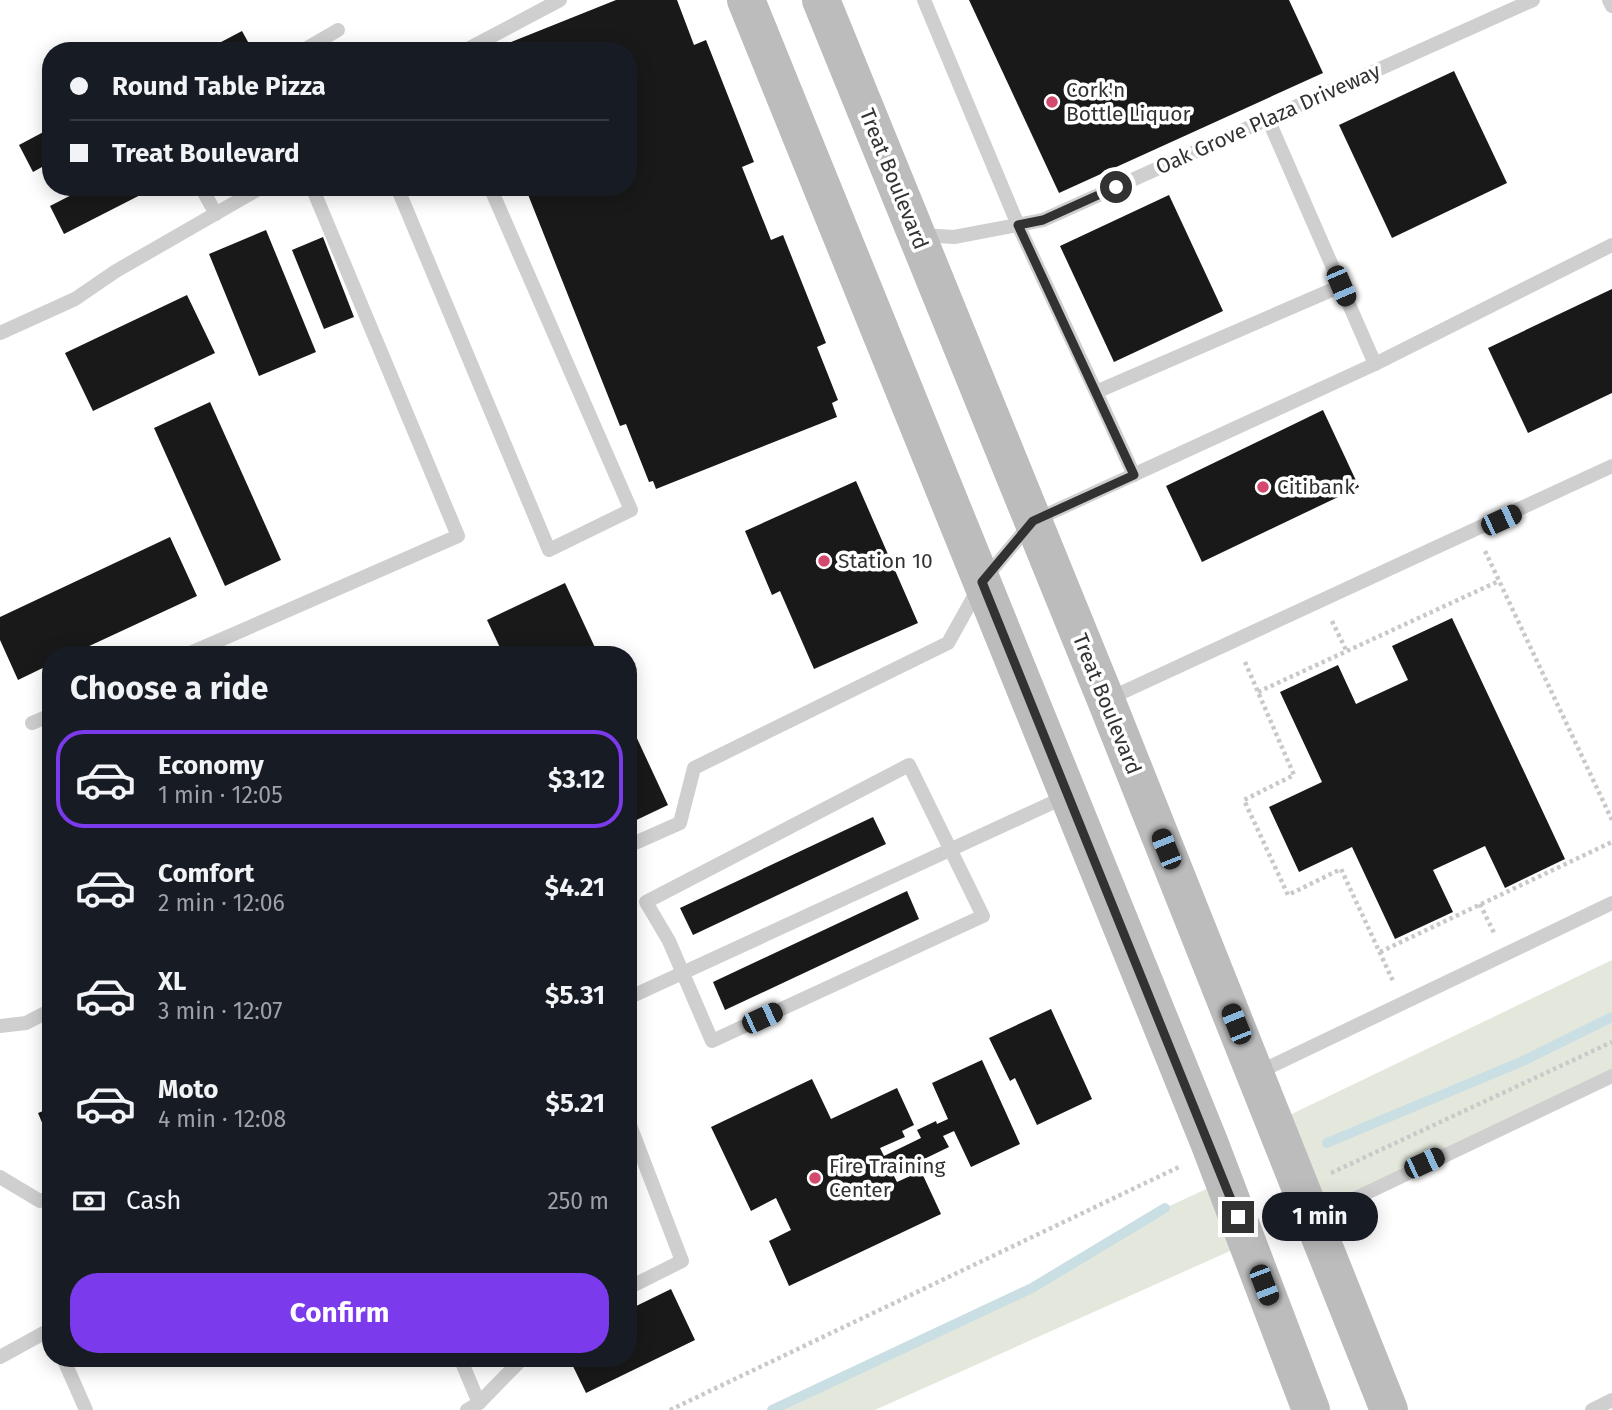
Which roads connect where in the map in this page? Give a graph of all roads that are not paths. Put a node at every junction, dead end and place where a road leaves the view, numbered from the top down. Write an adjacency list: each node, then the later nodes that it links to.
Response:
1 (560, 0): 10 (lane)
2 (746, 0): 28 (main road)
3 (821, 0): 19 (main road, Treat Boulevard)
4 (923, 0): 18 (lane)
5 (1533, 0): 11 (lane, Oak Grove Plaza Driveway)
6 (1609, 0): 7 (lane)
7 (1612, 6)
8 (338, 30): 9 (lane)
9 (317, 42)
10 (481, 42)
11 (1268, 119): 18 (lane, Oak Grove Plaza Driveway); 21 (lane)
12 (206, 196): 17 (lane)
13 (247, 196): 17 (lane)
14 (316, 196): 29 (lane)
15 (401, 196): 16 (lane)
16 (494, 196)
17 (216, 214): 22 (lane)
18 (1018, 225): 19 (lane, Oak Grove Plaza Driveway); 24 (lane)
19 (916, 235): 27 (main road, Treat Boulevard)
20 (1612, 245): 23 (lane)
21 (1341, 286): 23 (lane); 24 (lane)
22 (0, 333)
23 (1375, 365): 26 (lane)
24 (1096, 392): 26 (lane)
25 (1612, 466): 30 (lane)
26 (1134, 475): 27 (lane)
27 (1033, 521): 28 (lane); 30 (main road, Treat Boulevard)
28 (982, 582): 33 (main road); 34 (lane)
29 (206, 646)
30 (1106, 700): 41 (main road, Treat Boulevard)
31 (42, 719): 32 (lane)
32 (32, 723)
33 (1069, 795): 35 (lane); 56 (main road)
34 (637, 842)
35 (950, 850): 37 (lane); 37 (lane); 37 (lane)
36 (1612, 903): 41 (lane)
37 (682, 973): 38 (lane)
38 (637, 994)
39 (42, 1015): 40 (lane)
40 (0, 1026)
41 (1256, 1074): 46 (main road, Treat Boulevard)
42 (1612, 1076): 46 (lane)
43 (637, 1144): 47 (lane)
44 (0, 1177): 45 (lane)
45 (42, 1200)
46 (1306, 1203): 57 (main road, Treat Boulevard)
47 (637, 1283)
48 (42, 1335): 49 (lane)
49 (0, 1357)
50 (67, 1367): 55 (lane)
51 (462, 1367): 54 (lane)
52 (514, 1367): 54 (lane)
53 (1612, 1400): 58 (lane)
54 (473, 1406)
55 (86, 1410)
56 (1311, 1410)
57 (1390, 1410)
58 (1592, 1410)

